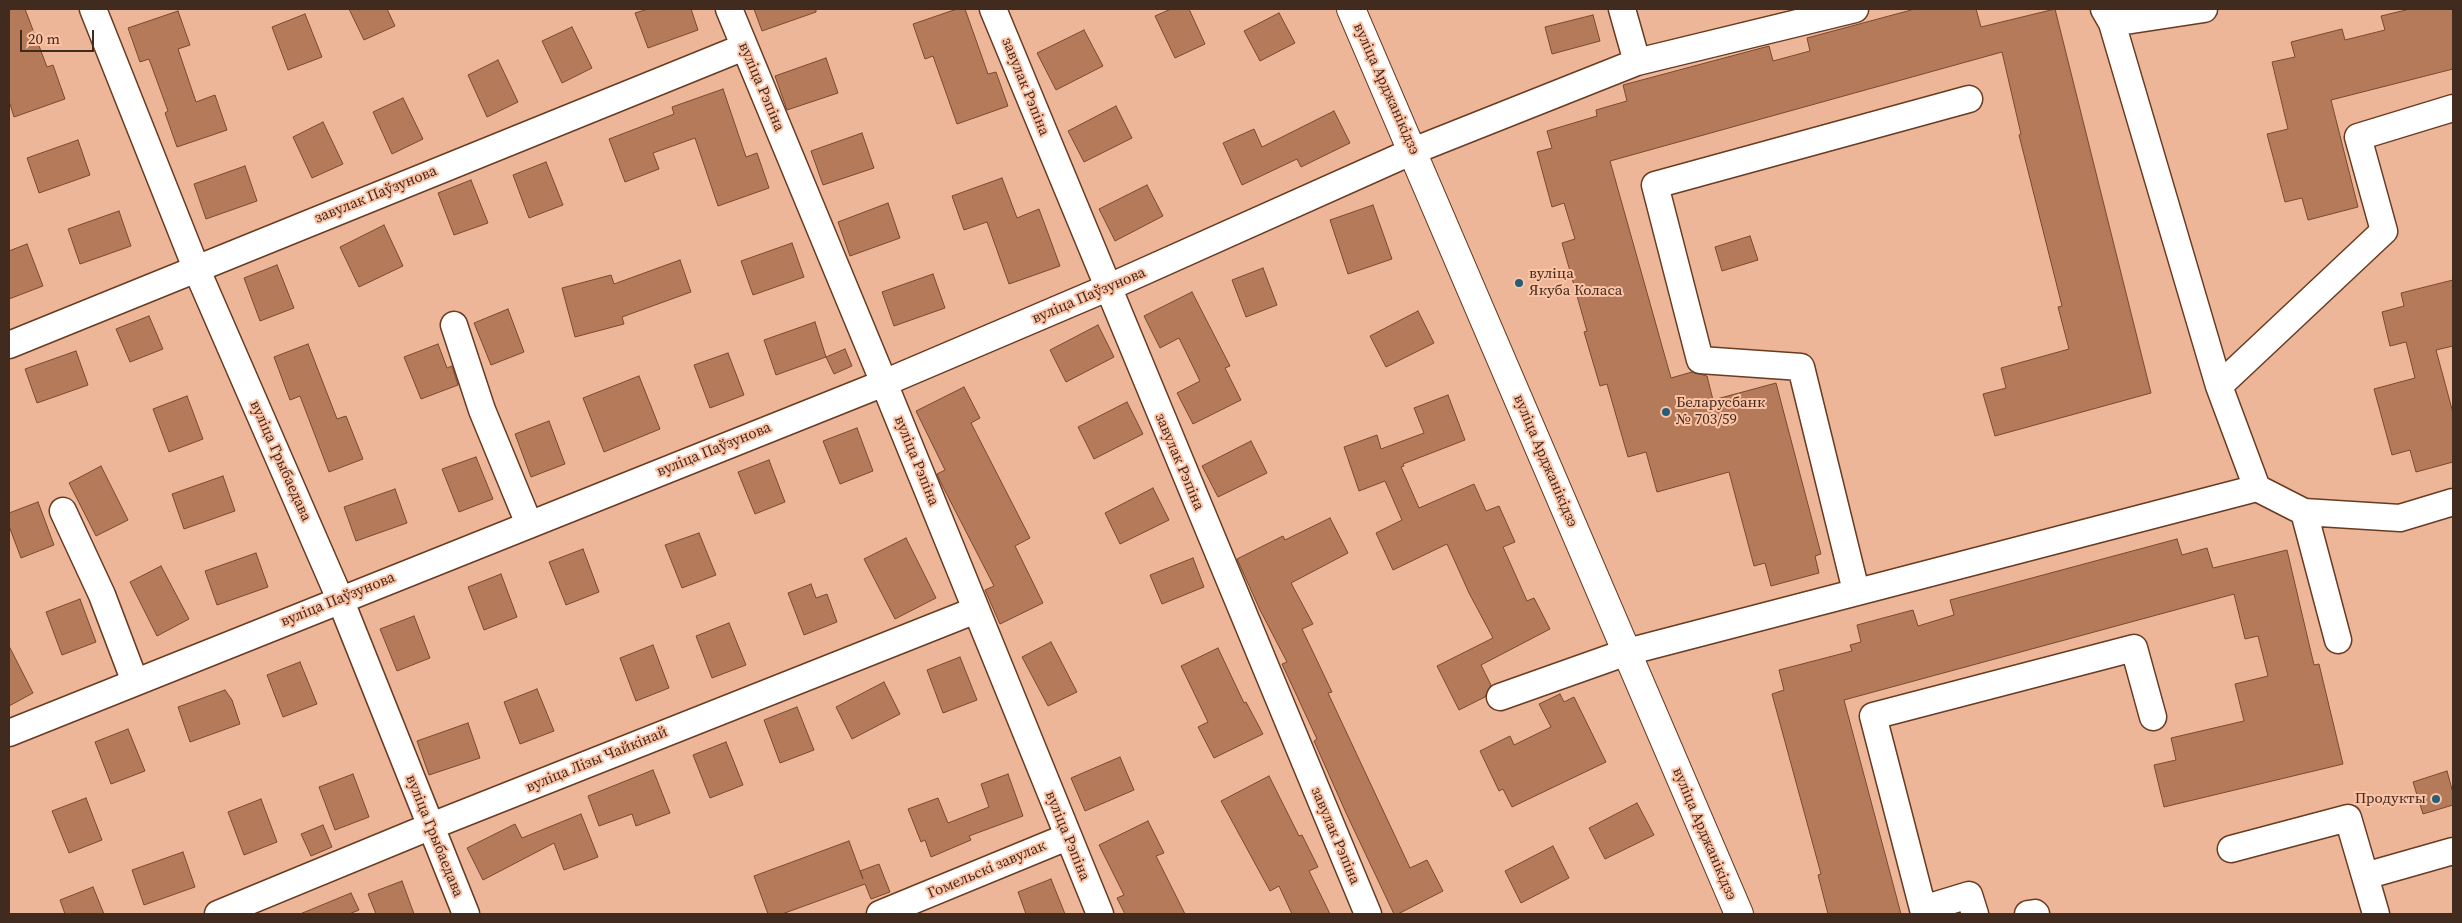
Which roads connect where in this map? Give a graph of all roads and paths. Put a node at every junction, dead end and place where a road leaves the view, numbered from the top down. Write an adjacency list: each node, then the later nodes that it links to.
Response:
1 (92, 9): 14 (street, вуліца Грыбаедава)
2 (728, 9): 9 (street, вуліца Рэпіна)
3 (993, 9): 15 (street, завулак Рэпіна)
4 (1351, 9): 13 (main road, вуліца Арджанікідзэ)
5 (1622, 9): 10 (street)
6 (1855, 9): 10 (street, вуліца Паўзунова)
7 (2204, 9): 8 (street)
8 (2108, 16): 19 (street)
9 (744, 47): 14 (street, завулак Паўзунова); 18 (street, вуліца Рэпіна)
10 (1637, 62): 13 (street, вуліца Паўзунова)
11 (1969, 99): 25 (street)
12 (2453, 108): 19 (street)
13 (1413, 151): 15 (street, вуліца Паўзунова); 29 (main road, вуліца Арджанікідзэ)
14 (196, 268): 17 (street, завулак Паўзунова); 26 (street, вуліца Грыбаедава)
15 (1107, 288): 18 (street, вуліца Паўзунова); 43 (street, завулак Рэпіна)
16 (454, 325): 24 (street)
17 (9, 345)
18 (884, 383): 24 (street, вуліца Паўзунова); 27 (street, вуліца Рэпіна)
19 (2219, 386): 20 (street)
20 (2256, 488): 23 (street); 25 (street)
21 (2453, 502): 23 (street)
22 (63, 511): 30 (street)
23 (2304, 512): 28 (street)
24 (529, 524): 26 (street, вуліца Паўзунова)
25 (1856, 591): 29 (street)
26 (340, 599): 30 (street, вуліца Паўзунова); 34 (street, вуліца Грыбаедава)
27 (976, 610): 34 (street, вуліца Лізы Чайкінай); 35 (street, вуліца Рэпіна)
28 (2338, 640)
29 (1626, 652): 31 (street); 44 (main road, вуліца Арджанікідзэ)
30 (135, 682): 33 (street, вуліца Паўзунова)
31 (1500, 697)
32 (2153, 717): 45 (street)
33 (9, 733)
34 (429, 827): 39 (street, вуліца Лізы Чайкінай); 40 (street, вуліца Грыбаедава)
35 (1067, 837): 41 (street, Гомельскі завулак); 42 (street, вуліца Рэпіна)
36 (2231, 850): 38 (street)
37 (2453, 851): 38 (street)
38 (2365, 876): 48 (street)
39 (218, 914)
40 (466, 914)
41 (880, 914)
42 (1100, 914)
43 (1368, 914)
44 (1739, 914)
45 (1975, 914)
46 (2028, 914): 47 (street)
47 (2036, 914)
48 (2376, 914)

